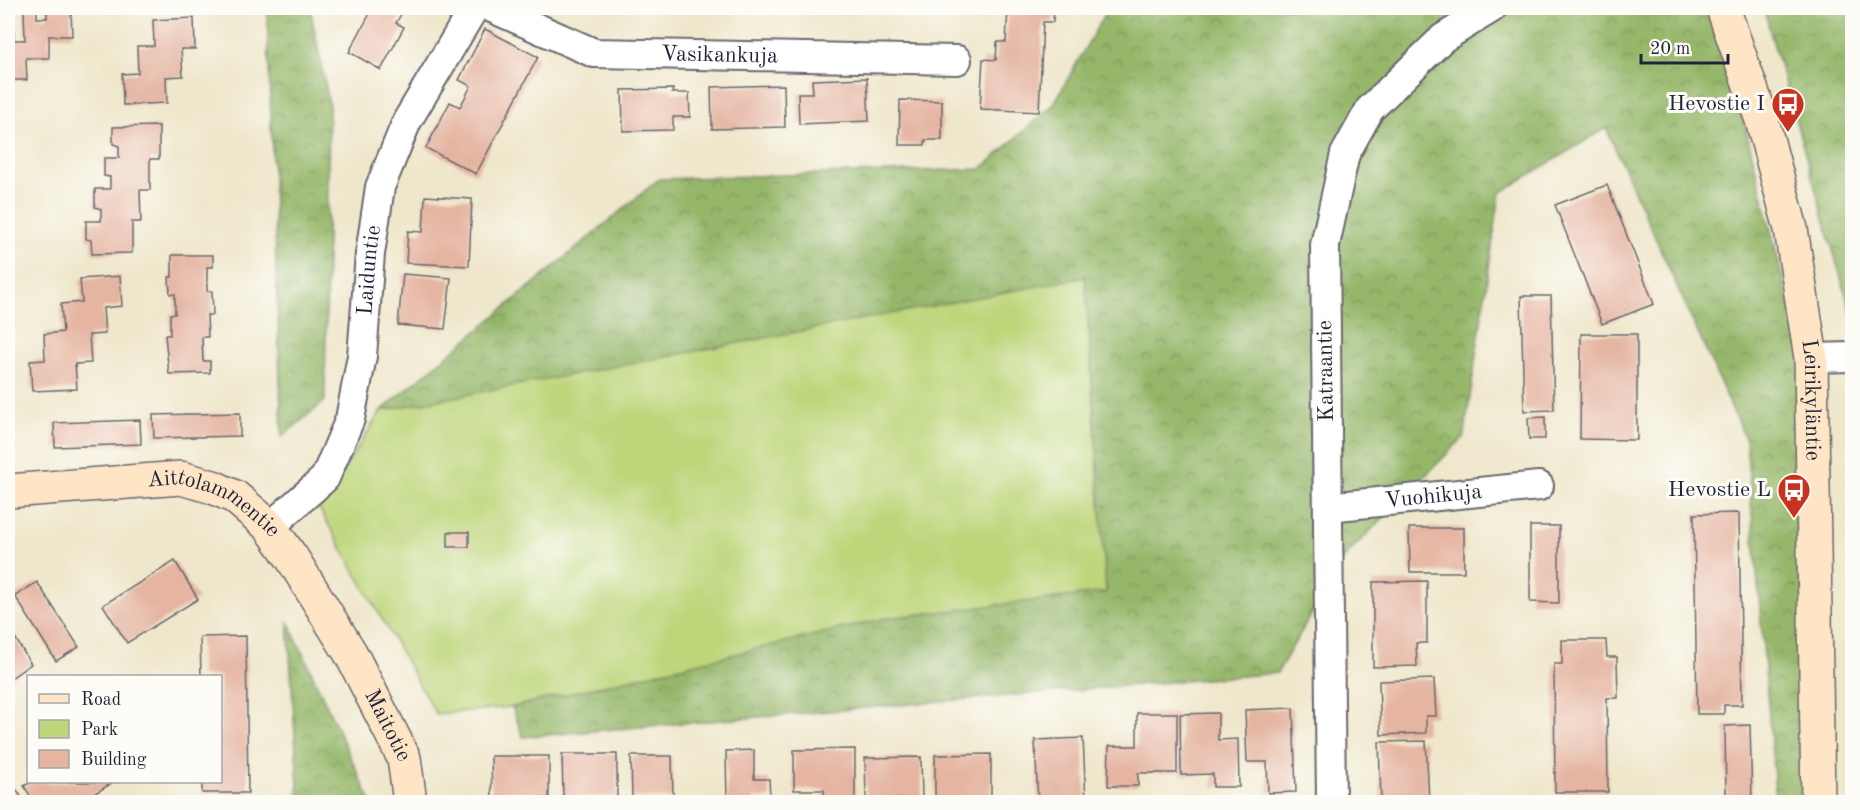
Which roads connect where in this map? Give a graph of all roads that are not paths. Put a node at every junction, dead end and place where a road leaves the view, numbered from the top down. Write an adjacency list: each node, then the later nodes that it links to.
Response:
1 (474, 8): 11 (street, Laiduntie)
2 (492, 8): 5 (street, Vasikankuja)
3 (1492, 8): 10 (street, Katraantie)
4 (1723, 8): 7 (street, Leirikyläntie)
5 (957, 60)
6 (1852, 357): 7 (street)
7 (1811, 358): 15 (street, Leirikyläntie)
8 (1539, 486): 10 (street, Vuohikuja)
9 (8, 491): 11 (street, Aittolammentie)
10 (1328, 507): 14 (street, Katraantie)
11 (270, 527): 12 (street, Aittolammentie)
12 (351, 654): 13 (street, Maitotie)
13 (410, 802)
14 (1331, 802)
15 (1818, 802)

